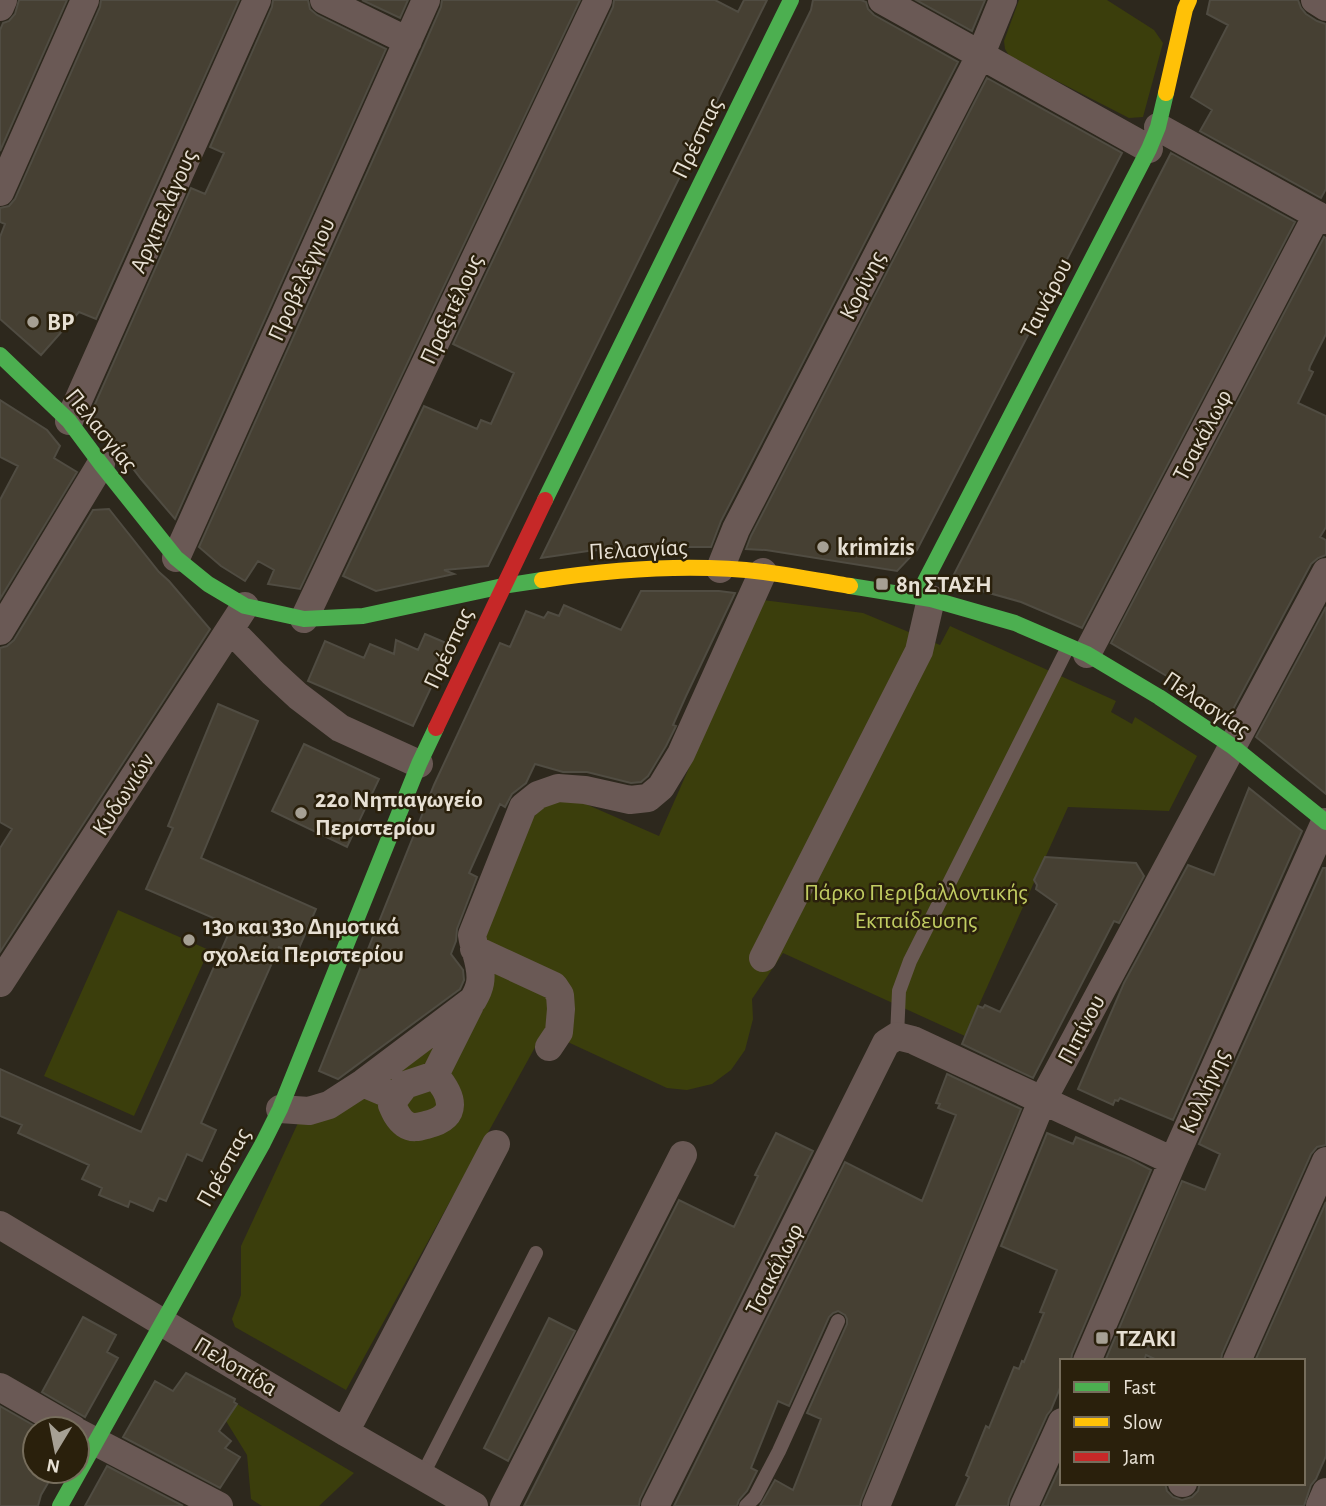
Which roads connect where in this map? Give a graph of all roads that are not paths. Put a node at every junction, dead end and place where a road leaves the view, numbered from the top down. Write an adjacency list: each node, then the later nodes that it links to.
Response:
1 (3, 0): 12 (street)
2 (85, 0): 17 (street)
3 (257, 0): 20 (street, Αρχιπελάγους)
4 (324, 0): 14 (street)
5 (426, 0): 14 (street, Προβελέγγιου)
6 (598, 0): 29 (street, Πραξιτέλους)
7 (791, 0): 26 (street, Πρέσπας)
8 (882, 0): 15 (street)
9 (1003, 0): 15 (street, Κορίνης)
10 (1315, 0): 13 (street)
11 (1181, 3): 16 (street, Ταινάρου)
12 (0, 7)
13 (1326, 7)
14 (408, 41): 22 (street, Προβελέγγιου)
15 (981, 54): 16 (street); 23 (street, Κορίνης)
16 (1153, 138): 18 (street); 27 (street, Ταινάρου)
17 (0, 192)
18 (1321, 218): 32 (street, Τσακάλωφ)
19 (0, 355): 20 (street, Πελασγίας)
20 (69, 421): 21 (street, Πελασγίας)
21 (101, 464): 22 (street, Πελασγίας); 31 (street)
22 (176, 558): 28 (street, Πελασγίας)
23 (720, 569): 24 (street, Πελασγίας); 26 (street, Πελασγίας)
24 (763, 572): 27 (street, Πελασγίας); 36 (street)
25 (1326, 572): 33 (street, Πιπίνου)
26 (503, 586): 29 (street, Πελασγίας); 34 (street, Πρέσπας)
27 (924, 598): 32 (street, Πελασγίας); 37 (street)
28 (245, 606): 29 (street, Πελασγίας); 30 (street, Κυδωνιών)
29 (304, 619)
30 (230, 629): 34 (street); 38 (street, Κυδωνιών)
31 (0, 631)
32 (1078, 650): 33 (street, Πελασγίας); 40 (lane)
33 (1232, 746): 35 (street, Πελασγίας); 45 (street, Πιπίνου)
34 (419, 764): 46 (street, Πρέσπας)
35 (1326, 822): 49 (street, Κυλλήνης)
36 (474, 949): 39 (street); 41 (street)
37 (762, 958)
38 (0, 983)
39 (473, 1000): 42 (street); 43 (street)
40 (897, 1036): 45 (street); 70 (street, Τσακάλωφ)
41 (549, 1047)
42 (435, 1075): 44 (street); 44 (street)
43 (363, 1083): 44 (street); 46 (street)
44 (396, 1097)
45 (1042, 1101): 49 (street); 72 (street, Πιπίνου)
46 (280, 1109): 54 (street, Πρέσπας)
47 (496, 1144): 61 (street)
48 (683, 1155): 69 (street)
49 (1172, 1161): 55 (street, Κυλλήνης)
50 (1326, 1161): 56 (street)
51 (0, 1225): 54 (street, Πελοπίδα)
52 (536, 1253): 63 (lane)
53 (838, 1321): 71 (lane)
54 (163, 1322): 59 (street, Πρέσπας); 61 (street, Πελοπίδα)
55 (1088, 1359)
56 (1238, 1359)
57 (0, 1387): 58 (street)
58 (49, 1415)
59 (91, 1422)
60 (1060, 1430): 73 (street)
61 (345, 1432): 63 (street, Πελοπίδα)
62 (91, 1439): 67 (street)
63 (422, 1476): 68 (street, Πελοπίδα)
64 (66, 1485): 66 (street, Πρέσπας)
65 (1326, 1493): 74 (street)
66 (60, 1506)
67 (219, 1506)
68 (474, 1506)
69 (505, 1506)
70 (654, 1506)
71 (746, 1506)
72 (876, 1506)
73 (1024, 1506)
74 (1320, 1506)

